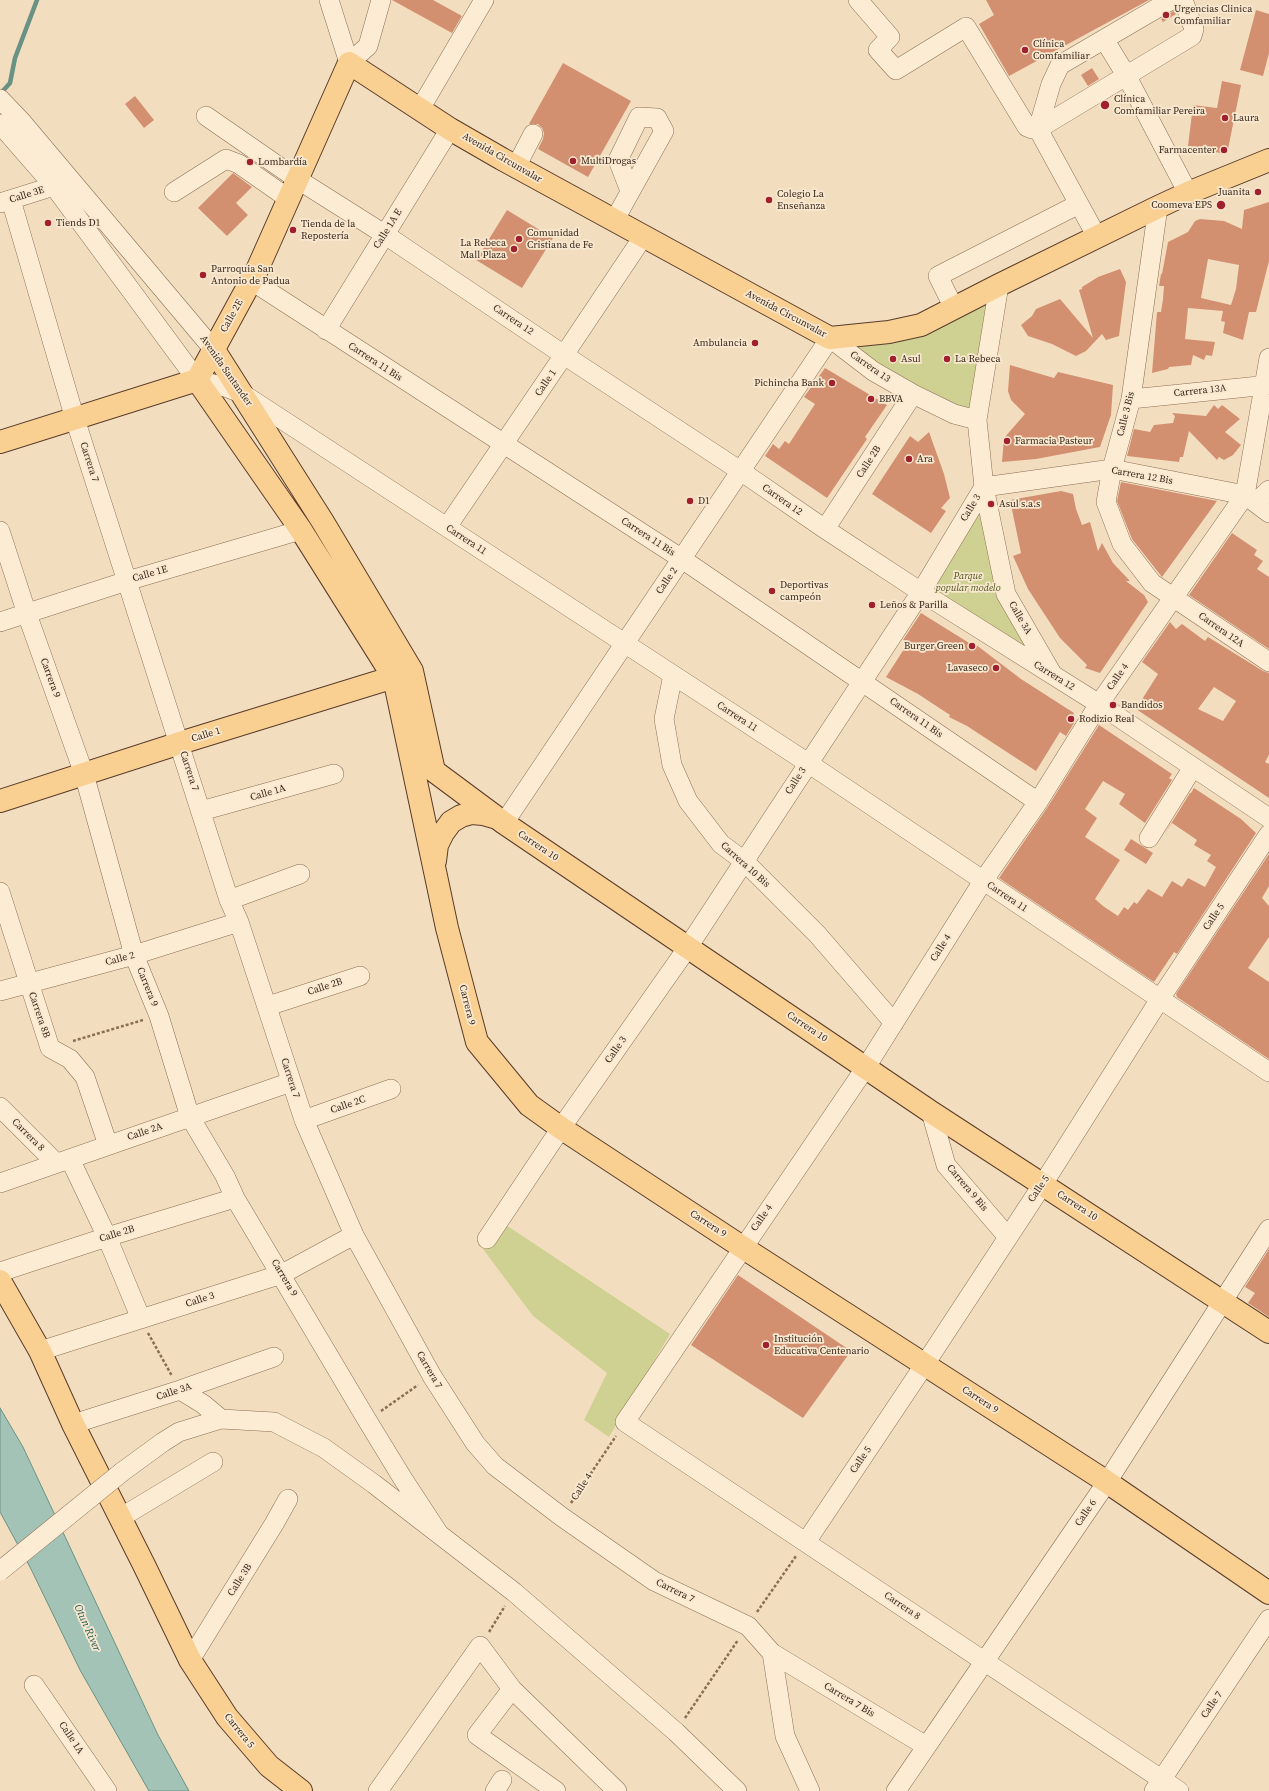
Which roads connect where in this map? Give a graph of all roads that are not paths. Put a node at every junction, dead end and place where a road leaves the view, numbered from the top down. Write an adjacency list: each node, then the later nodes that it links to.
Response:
1 (329, 0): 8 (street)
2 (381, 0): 8 (street)
3 (484, 0): 11 (street)
4 (858, 0): 15 (street)
5 (1171, 0): 7 (street)
6 (1183, 0): 9 (street)
7 (1104, 39): 9 (street); 15 (street)
8 (349, 63): 11 (main road, Avenida Circunvalar); 19 (main road, Calle 2E)
9 (1126, 75): 15 (street); 23 (street)
10 (0, 99): 37 (street, Avenida Santander)
11 (420, 109): 14 (main road, Avenida Circunvalar)
12 (206, 116): 19 (street, Carrera 12)
13 (0, 124): 20 (street)
14 (450, 128): 18 (main road, Avenida Circunvalar); 29 (street, Calle 1A E)
15 (1038, 129): 26 (street)
16 (533, 134): 18 (street)
17 (1269, 160): 23 (main road, Avenida Circunvalar)
18 (516, 167): 28 (main road, Avenida Circunvalar)
19 (297, 179): 24 (main road, Calle 2E); 29 (street, Carrera 12)
20 (54, 186): 25 (street, Calle 3E); 40 (street)
21 (174, 192): 24 (street)
22 (630, 192): 28 (street)
23 (1188, 193): 27 (main road, Avenida Circunvalar)
24 (289, 199): 32 (main road, Calle 2E)
25 (5, 202): 45 (street, Carrera 7)
26 (1079, 204): 31 (street); 34 (street)
27 (1158, 207): 31 (main road, Avenida Circunvalar); 44 (street, Calle 3 Bis)
28 (614, 221): 30 (main road, Avenida Circunvalar)
29 (384, 234): 35 (street, Calle 1A E); 38 (street, Carrera 12)
30 (643, 237): 36 (main road, Avenida Circunvalar); 38 (street, Calle 1)
31 (1097, 237): 33 (main road, Avenida Circunvalar)
32 (252, 281): 35 (street, Carrera 11 Bis); 37 (main road, Calle 2E)
33 (999, 285): 34 (main road, Avenida Circunvalar); 46 (street, Calle 3)
34 (954, 308): 36 (main road, Avenida Circunvalar)
35 (326, 330): 48 (street, Carrera 11 Bis)
36 (834, 338): 43 (street, Carrera 13); 50 (street, Calle 2)
37 (214, 350): 40 (main road, Calle 2E); 42 (main road, Avenida Santander)
38 (564, 356): 48 (street, Calle 1); 50 (street, Carrera 12)
39 (1269, 358): 41 (street, Calle 4)
40 (197, 380): 42 (street, Carrera 11); 45 (main road); 55 (main road)
41 (1266, 385): 44 (street, Carrera 13A); 52 (street, Calle 4)
42 (243, 394): 53 (street, Carrera 11); 65 (main road, Avenida Santander)
43 (913, 394): 46 (street, Carrera 13); 54 (street, Calle 2B)
44 (1131, 399): 49 (street, Calle 3 Bis)
45 (75, 419): 47 (main road); 58 (street, Carrera 7)
46 (977, 420): 51 (street, Calle 3)
47 (0, 442)
48 (503, 444): 53 (street, Calle 1); 57 (street, Carrera 11 Bis)
49 (1112, 469): 51 (street, Carrera 12 Bis); 52 (street, Carrera 12 Bis); 60 (street, Calle 3 Bis)
50 (742, 472): 54 (street, Carrera 12); 57 (street, Calle 2)
51 (984, 487): 59 (street, Calle 3); 67 (street, Calle 3A)
52 (1260, 500): 60 (street, Calle 4)
53 (447, 527): 63 (street, Carrera 11)
54 (825, 529): 59 (street, Carrera 12)
55 (301, 530): 58 (street, Calle 1E); 65 (main road)
56 (0, 531): 61 (street, Carrera 9)
57 (682, 559): 63 (street, Calle 2); 68 (street, Carrera 11 Bis)
58 (127, 581): 61 (street, Calle 1E); 70 (street, Carrera 7)
59 (921, 592): 67 (street, Carrera 12); 68 (street, Calle 3)
60 (1174, 597): 64 (street, Carrera 12A); 69 (street, Calle 4)
61 (27, 614): 62 (street, Calle 1E); 73 (street, Carrera 9)
62 (0, 622)
63 (624, 644): 66 (street, Carrera 11); 79 (street, Calle 2)
64 (1269, 662)
65 (403, 674): 70 (main road, Calle 1); 79 (main road, Carrera 10); 83 (main road, Carrera 9)
66 (673, 675): 71 (street, Carrera 11); 82 (street, Carrera 10 Bis)
67 (1053, 675): 69 (street, Carrera 12)
68 (862, 680): 71 (street, Calle 3); 76 (street, Carrera 11 Bis)
69 (1099, 704): 72 (street, Carrera 12); 76 (street, Calle 4)
70 (180, 743): 73 (main road, Calle 1); 77 (street, Carrera 7)
71 (808, 763): 82 (street, Calle 3); 85 (street, Carrera 11)
72 (1193, 766): 78 (street, Carrera 12); 81 (street)
73 (84, 774): 75 (main road, Calle 1); 90 (street, Carrera 9)
74 (334, 774): 77 (street, Calle 1A)
75 (0, 801)
76 (1038, 802): 85 (street, Calle 4)
77 (201, 812): 87 (street, Carrera 7)
78 (1269, 818)
79 (504, 823): 83 (main road); 89 (main road, Carrera 10)
80 (1269, 834): 94 (street, Calle 5)
81 (1149, 838)
82 (744, 861): 89 (street, Calle 3); 96 (street, Carrera 10 Bis)
83 (435, 872): 105 (main road, Carrera 9)
84 (300, 874): 87 (street)
85 (983, 881): 94 (street, Carrera 11); 96 (street, Calle 4)
86 (0, 892): 92 (street, Carrera 8B)
87 (229, 900): 88 (street, Carrera 7)
88 (239, 922): 90 (street, Calle 2); 95 (street, Carrera 7)
89 (688, 947): 97 (main road, Carrera 10); 105 (street, Calle 3)
90 (134, 955): 92 (street, Calle 2); 103 (street, Carrera 9)
91 (360, 976): 95 (street, Calle 2B)
92 (28, 983): 93 (street, Calle 2); 106 (street, Carrera 8B)
93 (0, 991)
94 (1160, 999): 98 (street, Carrera 11); 109 (street, Calle 5)
95 (268, 1006): 99 (street, Carrera 7)
96 (894, 1023): 97 (street, Calle 4)
97 (866, 1068): 102 (main road, Carrera 10); 116 (street, Calle 4)
98 (1269, 1072)
99 (291, 1082): 103 (street, Calle 2A); 104 (street, Carrera 7)
100 (392, 1090): 104 (street, Calle 2C)
101 (0, 1107): 107 (street, Carrera 8)
102 (931, 1112): 109 (main road, Carrera 10); 113 (street, Carrera 9 Bis)
103 (190, 1117): 106 (street, Calle 2A); 110 (street, Carrera 9)
104 (304, 1120): 112 (street, Carrera 7)
105 (561, 1128): 115 (street, Calle 3); 116 (main road, Carrera 9)
106 (108, 1145): 107 (street, Calle 2A)
107 (63, 1161): 108 (street, Calle 2A); 114 (street, Carrera 8)
108 (0, 1183)
109 (1043, 1184): 113 (street, Calle 5); 120 (main road, Carrera 10)
110 (235, 1198): 114 (street, Calle 2B); 118 (street, Carrera 9)
111 (1269, 1229): 120 (street, Calle 6)
112 (354, 1235): 118 (street, Calle 3); 139 (street, Carrera 7)
113 (1007, 1236): 125 (street, Calle 5)
114 (107, 1237): 117 (street, Calle 2B); 121 (street, Carrera 8)
115 (487, 1239)
116 (742, 1247): 125 (main road, Carrera 9); 128 (street, Calle 4)
117 (0, 1272)
118 (282, 1274): 121 (street, Calle 3); 134 (street, Carrera 9)
119 (0, 1281): 123 (main road, Carrera 5)
120 (1222, 1302): 122 (main road, Carrera 10); 131 (street, Calle 6)
121 (141, 1319): 123 (street, Calle 3)
122 (1269, 1332)
123 (40, 1351): 129 (main road, Carrera 5)
124 (274, 1357): 126 (street, Calle 3A)
125 (925, 1364): 131 (main road, Carrera 9); 135 (street, Calle 5)
126 (180, 1390): 127 (street); 129 (street, Calle 3A)
127 (221, 1419): 134 (street); 136 (street, bridge)
128 (625, 1422): 135 (street, Carrera 8)
129 (73, 1424): 133 (main road, Carrera 5)
130 (213, 1462): 133 (street)
131 (1107, 1482): 137 (main road, Carrera 9); 141 (street, Calle 6)
132 (288, 1499): 140 (street, Calle 3B)
133 (120, 1518): 140 (main road, Carrera 5)
134 (439, 1534): 151 (street)
135 (806, 1542): 141 (street, Carrera 8)
136 (0, 1571)
137 (1269, 1593)
138 (1269, 1619): 145 (street, Calle 7)
139 (772, 1653): 144 (street, Carrera 7 Bis); 152 (street)
140 (190, 1660): 147 (main road, Carrera 5)
141 (985, 1662): 144 (street, Calle 6); 145 (street, Carrera 8)
142 (34, 1685): 146 (street, Calle 1A)
143 (512, 1689): 148 (street); 149 (street); 150 (street)
144 (926, 1746): 153 (street, Calle 6)
145 (1158, 1785): 154 (street, Carrera 8)
146 (107, 1791)
147 (301, 1791)
148 (378, 1791)
149 (556, 1791)
150 (617, 1791)
151 (737, 1791)
152 (810, 1791)
153 (896, 1791)
154 (1179, 1791)

